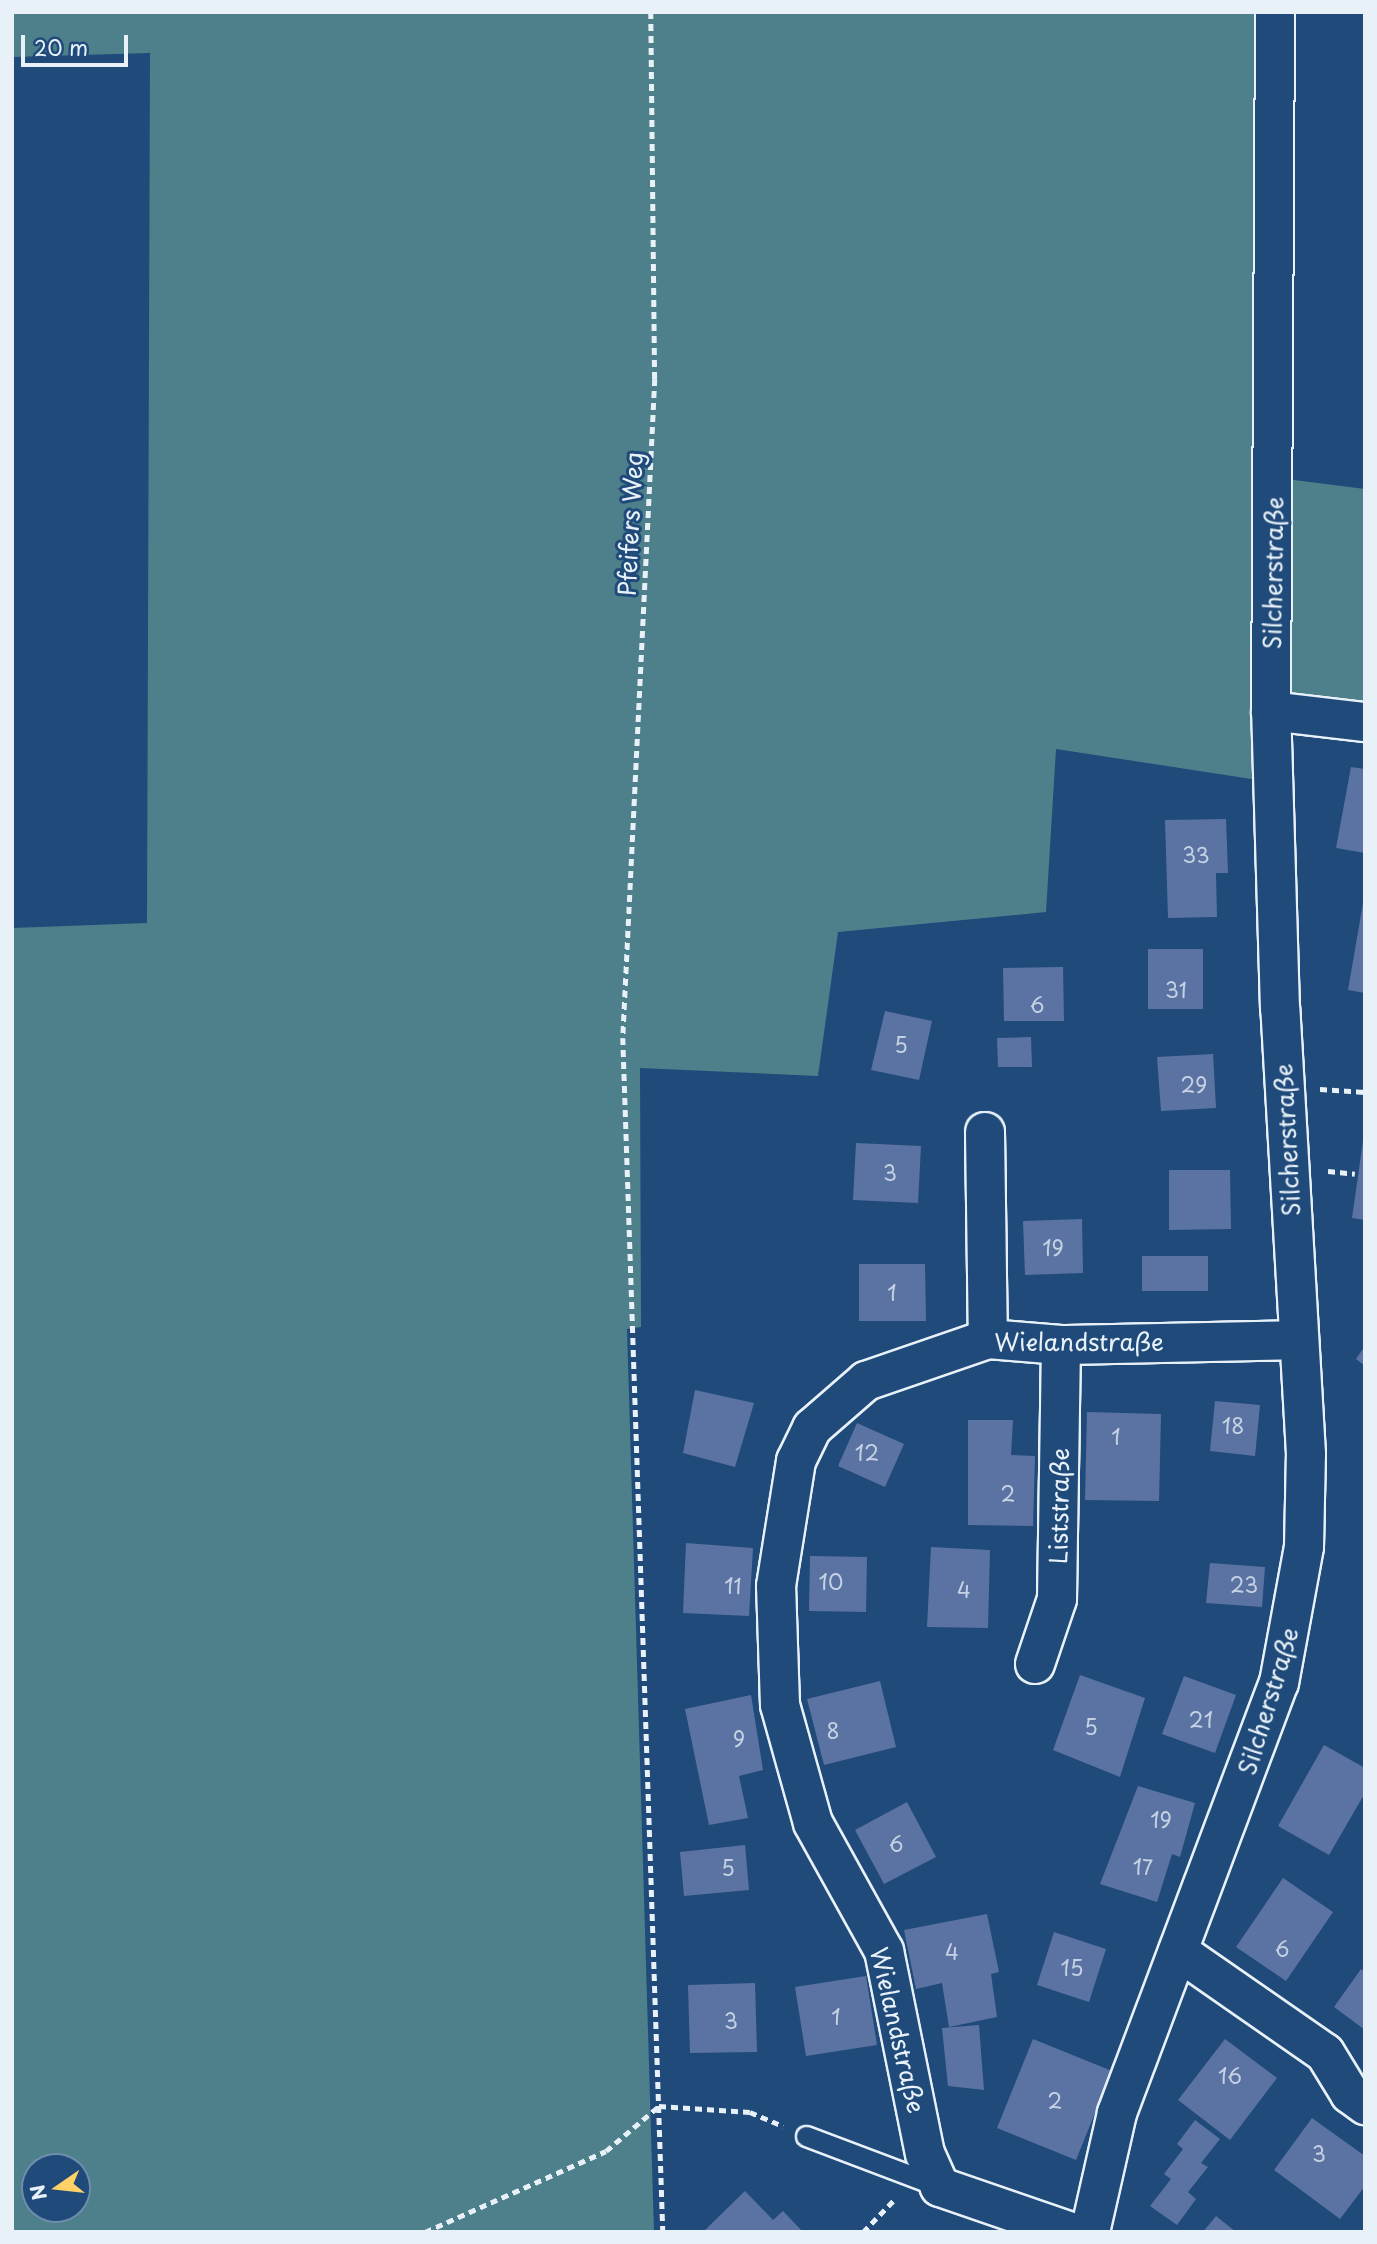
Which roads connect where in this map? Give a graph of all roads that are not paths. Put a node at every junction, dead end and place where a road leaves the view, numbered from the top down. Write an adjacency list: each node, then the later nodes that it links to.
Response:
1 (1275, 12): 2 (street, Silcherstraße)
2 (1271, 711): 3 (street); 6 (street, Silcherstraße)
3 (1365, 722)
4 (985, 1132): 5 (street)
5 (988, 1339): 7 (street, Wielandstraße); 12 (street, Wielandstraße)
6 (1297, 1339): 7 (street, Wielandstraße); 9 (street, Silcherstraße)
7 (1061, 1345): 8 (street, Liststraße)
8 (1035, 1664)
9 (1178, 1951): 10 (street); 14 (street, Silcherstraße)
10 (1365, 2105)
11 (806, 2136): 12 (lane)
12 (929, 2182): 13 (street)
13 (1071, 2232)
14 (1090, 2232)

